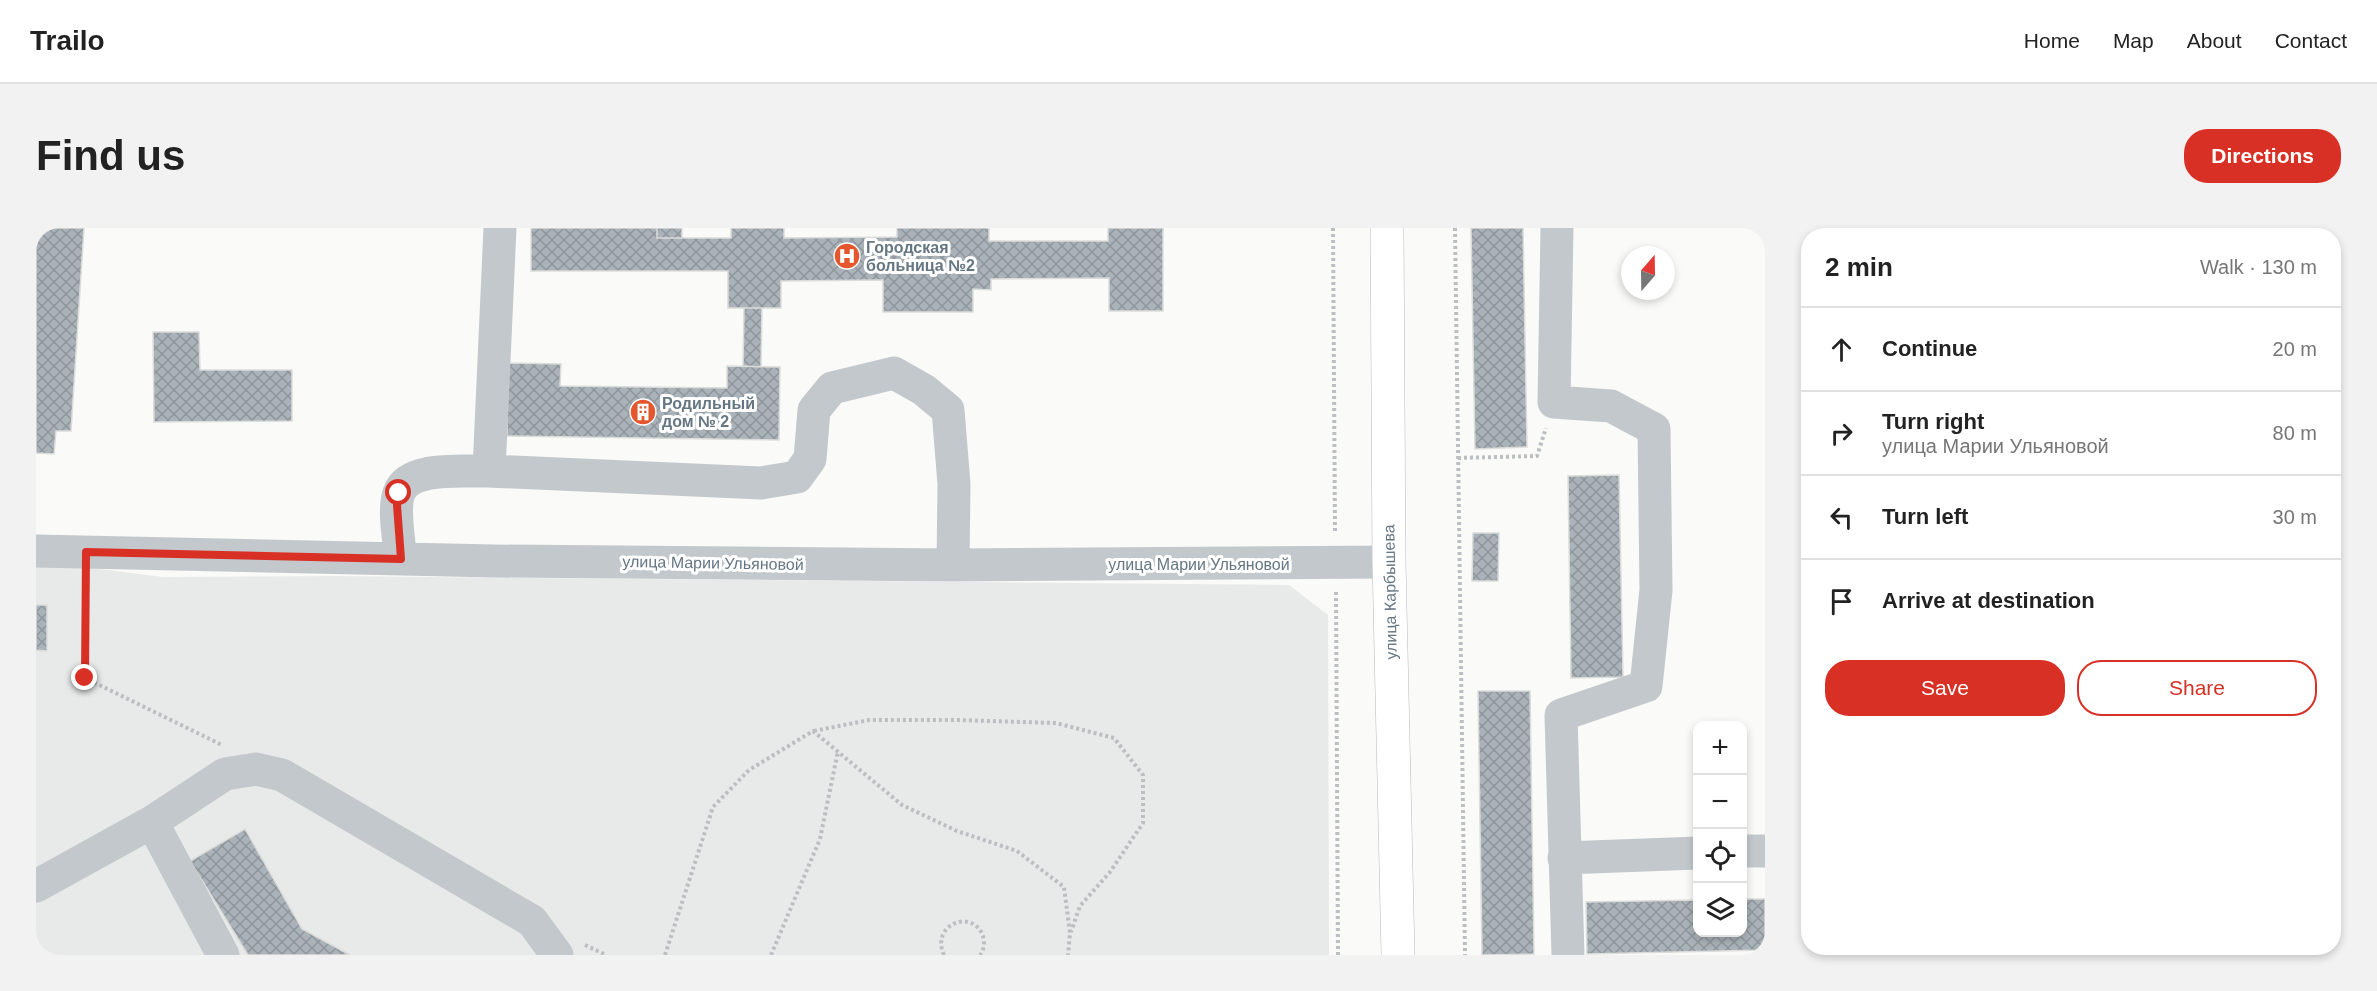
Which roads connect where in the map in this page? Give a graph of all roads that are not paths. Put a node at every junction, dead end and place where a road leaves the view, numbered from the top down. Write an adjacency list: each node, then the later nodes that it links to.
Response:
1 (500, 228): 4 (street)
2 (1387, 228): 7 (main road, улица Карбышева)
3 (1557, 228): 13 (street)
4 (489, 471): 6 (street); 8 (street)
5 (36, 551): 6 (street, улица Марии Ульяновой)
6 (401, 559): 8 (street, улица Марии Ульяновой)
7 (1389, 562): 8 (street, улица Марии Ульяновой); 17 (main road, улица Карбышева)
8 (953, 565)
9 (152, 822): 14 (street); 15 (street); 16 (street)
10 (1765, 850): 11 (street)
11 (1747, 851)
12 (1693, 853): 13 (street)
13 (1564, 858): 18 (street)
14 (36, 886)
15 (223, 955)
16 (557, 955)
17 (1398, 955)
18 (1568, 955)

